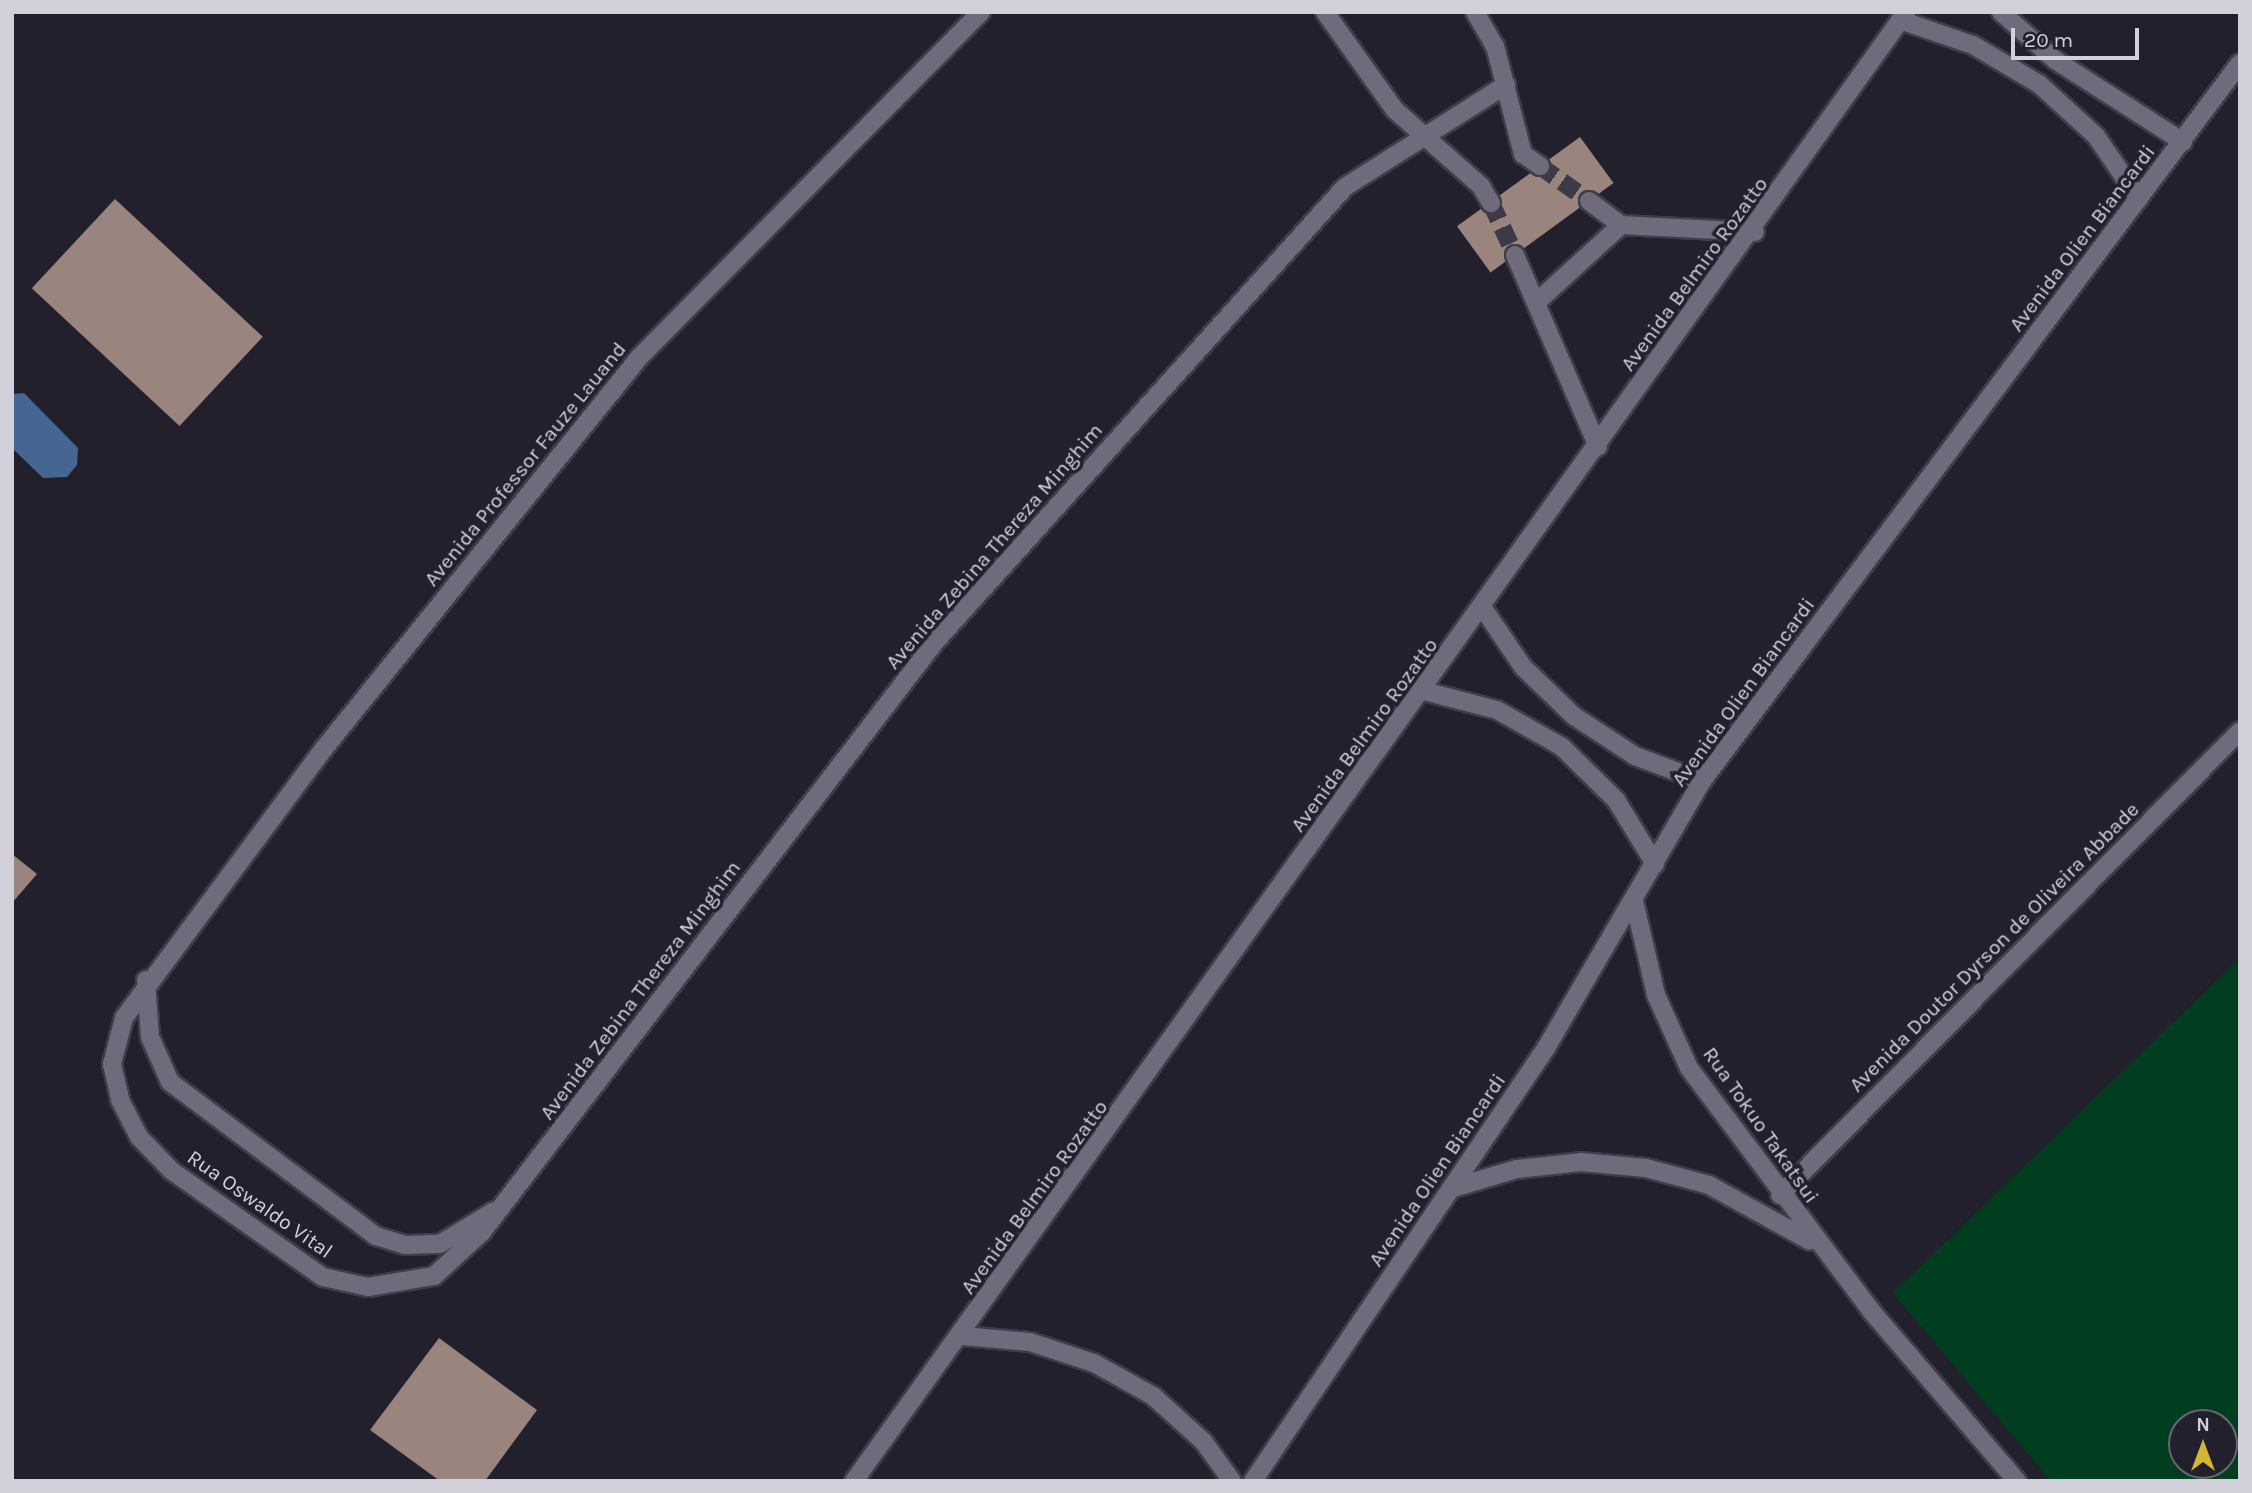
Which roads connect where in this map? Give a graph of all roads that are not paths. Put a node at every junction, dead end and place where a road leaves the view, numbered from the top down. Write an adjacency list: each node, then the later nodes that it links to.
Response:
1 (981, 12): 25 (street, Avenida Professor Fauze Lauand)
2 (1325, 12): 8 (street)
3 (1475, 12): 7 (street)
4 (2001, 12): 9 (street)
5 (1903, 16): 11 (street); 15 (street, Avenida Belmiro Rozatto)
6 (2240, 63): 9 (street, Avenida Olien Biancardi)
7 (1506, 85): 8 (street, Avenida Zebina Thereza Minghim); 10 (street)
8 (1426, 140): 13 (street); 28 (street, Avenida Zebina Thereza Minghim)
9 (2183, 142): 11 (street, Avenida Olien Biancardi)
10 (1540, 166)
11 (2140, 199): 22 (street, Avenida Olien Biancardi)
12 (1589, 201): 14 (street)
13 (1491, 203)
14 (1621, 225): 15 (street); 17 (street)
15 (1755, 232): 18 (street, Avenida Belmiro Rozatto)
16 (1515, 255): 17 (street)
17 (1539, 300): 18 (street)
18 (1598, 447): 19 (street, Avenida Belmiro Rozatto)
19 (1483, 608): 20 (street, Avenida Belmiro Rozatto); 22 (street)
20 (1424, 691): 23 (street); 30 (street, Avenida Belmiro Rozatto)
21 (2240, 731): 27 (street, Avenida Doutor Dyrson de Oliveira Abbade)
22 (1702, 781): 23 (street, Avenida Olien Biancardi)
23 (1655, 864): 24 (street, Avenida Olien Biancardi)
24 (1634, 901): 26 (street, Avenida Olien Biancardi); 27 (street, Rua Tokuo Takatsui)
25 (146, 980): 28 (street); 28 (street, Rua Oswaldo Vital)
26 (1453, 1188): 29 (street, Rua Tokuo Takatsui); 33 (street, Avenida Olien Biancardi)
27 (1780, 1195): 29 (street, Rua Tokuo Takatsui)
28 (506, 1203)
29 (1824, 1251): 34 (street, Rua Tokuo Takatsui)
30 (963, 1336): 31 (street, Avenida Belmiro Rozatto); 32 (street)
31 (854, 1481)
32 (1232, 1481)
33 (1253, 1481)
34 (2017, 1481)

